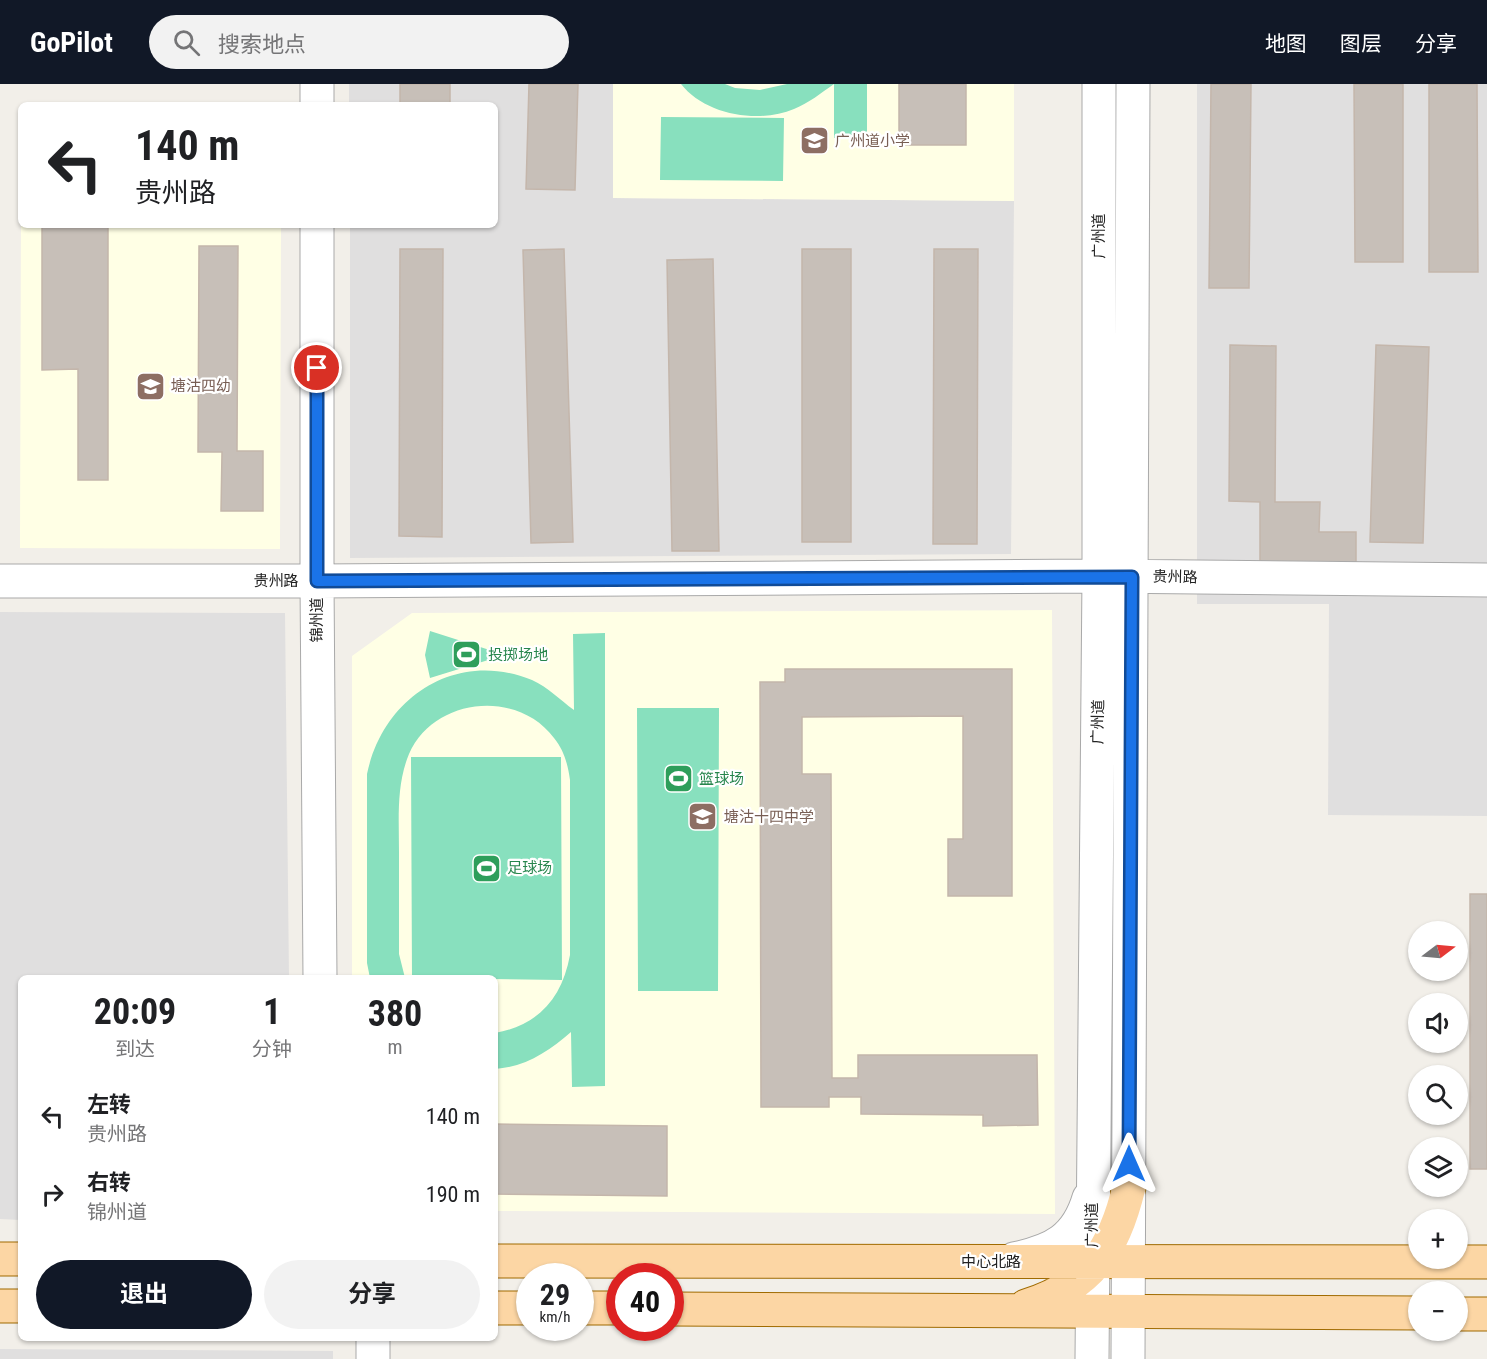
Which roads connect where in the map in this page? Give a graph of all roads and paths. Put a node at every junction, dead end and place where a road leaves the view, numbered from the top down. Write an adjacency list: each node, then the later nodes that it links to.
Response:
1 (317, 84): 4 (street)
2 (1099, 84): 6 (street, 广州道)
3 (1133, 84): 7 (street)
4 (317, 102)
5 (317, 228): 10 (street, 锦州道)
6 (1100, 576): 7 (street, 贵州路); 10 (street, 贵州路); 13 (street, 广州道)
7 (1132, 577): 8 (street, 贵州路); 12 (street)
8 (1487, 580)
9 (0, 581): 10 (street, 贵州路)
10 (317, 581): 11 (street, 锦州道)
11 (320, 975)
12 (1129, 1187): 19 (main road)
13 (1092, 1188): 17 (street); 19 (street, 广州道)
14 (0, 1259): 15 (main road)
15 (18, 1259)
16 (498, 1261): 17 (main road, 中心北路)
17 (1001, 1262): 19 (main road, 中心北路)
18 (1487, 1262): 19 (main road, 中心北路)
19 (1102, 1264): 25 (main road); 26 (street, 广州道); 27 (street, 广州道)
20 (0, 1306): 21 (main road)
21 (18, 1306)
22 (498, 1308): 23 (main road)
23 (516, 1308)
24 (684, 1309): 25 (main road)
25 (1003, 1310): 26 (main road)
26 (1092, 1311): 27 (main road); 33 (street, 广州道)
27 (1128, 1311): 28 (main road); 34 (street, 广州道)
28 (1408, 1313)
29 (1468, 1314): 30 (main road)
30 (1487, 1314)
31 (373, 1341): 32 (street)
32 (373, 1359)
33 (1092, 1359)
34 (1128, 1359)

